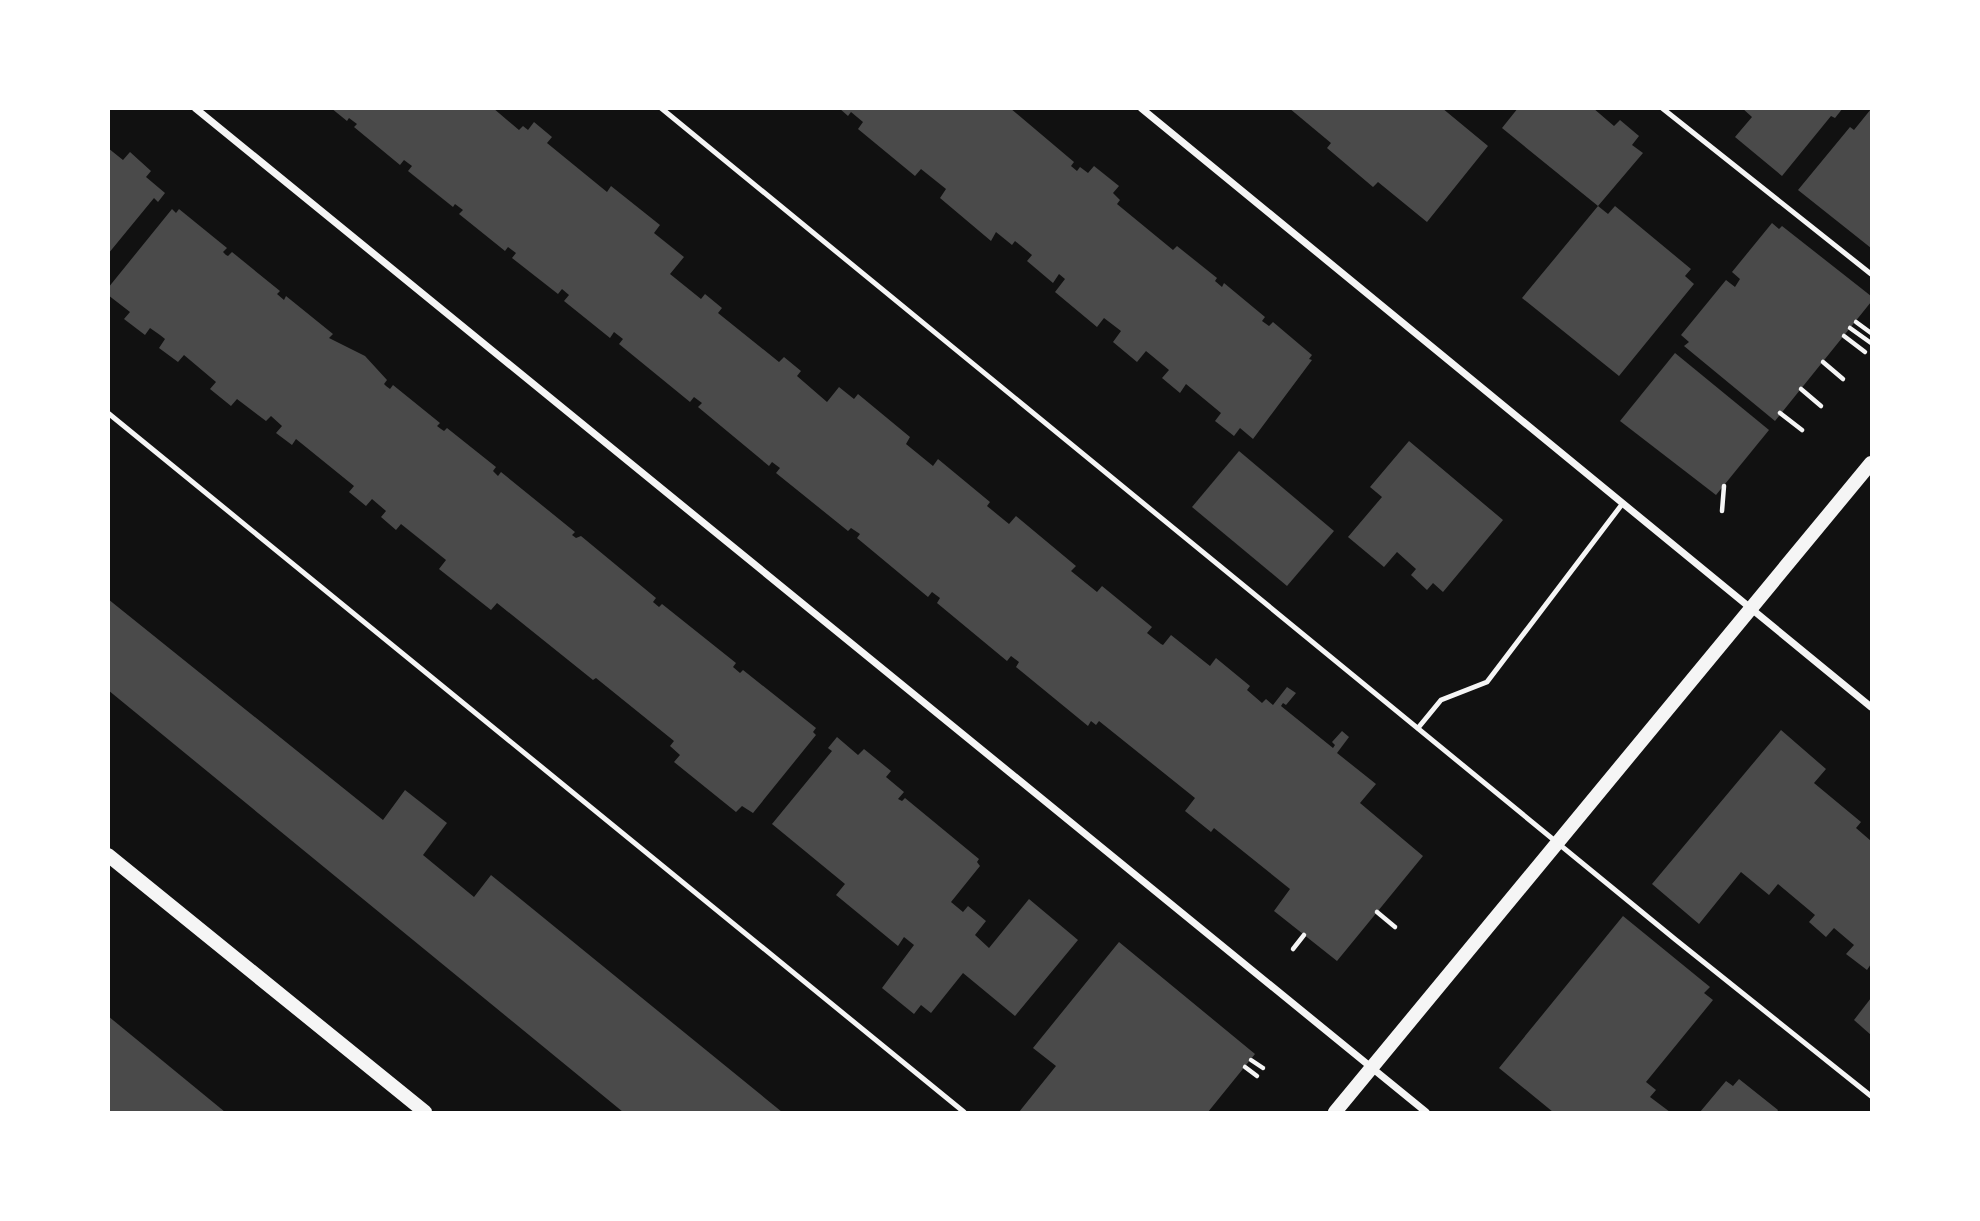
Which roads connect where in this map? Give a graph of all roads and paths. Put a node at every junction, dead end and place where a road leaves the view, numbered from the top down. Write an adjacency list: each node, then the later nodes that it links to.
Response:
1 (195, 108): 34 (street)
2 (661, 108): 25 (lane)
3 (1141, 108): 21 (street)
4 (1662, 108): 5 (lane)
5 (1871, 274)
6 (1856, 322): 8 (path)
7 (1850, 328): 10 (path)
8 (1871, 333)
9 (1844, 335): 11 (path)
10 (1871, 343)
11 (1865, 352)
12 (1823, 362): 13 (path)
13 (1843, 379)
14 (1801, 389): 15 (path)
15 (1821, 406)
16 (108, 413): 39 (lane)
17 (1780, 413): 18 (path)
18 (1802, 430)
19 (1871, 463): 23 (main road)
20 (1724, 486): 22 (path)
21 (1623, 503): 23 (street); 25 (lane)
22 (1722, 511)
23 (1753, 609): 24 (street); 26 (main road)
24 (1871, 707)
25 (1418, 728): 26 (lane)
26 (1557, 842): 34 (main road); 37 (lane)
27 (108, 855): 38 (main road)
28 (1377, 912): 29 (path)
29 (1395, 927)
30 (1304, 935): 31 (path)
31 (1293, 949)
32 (1251, 1060): 35 (path)
33 (1245, 1067): 36 (path)
34 (1372, 1067): 40 (main road); 41 (street)
35 (1263, 1068)
36 (1256, 1076)
37 (1871, 1096)
38 (425, 1112)
39 (964, 1112)
40 (1335, 1112)
41 (1426, 1112)

